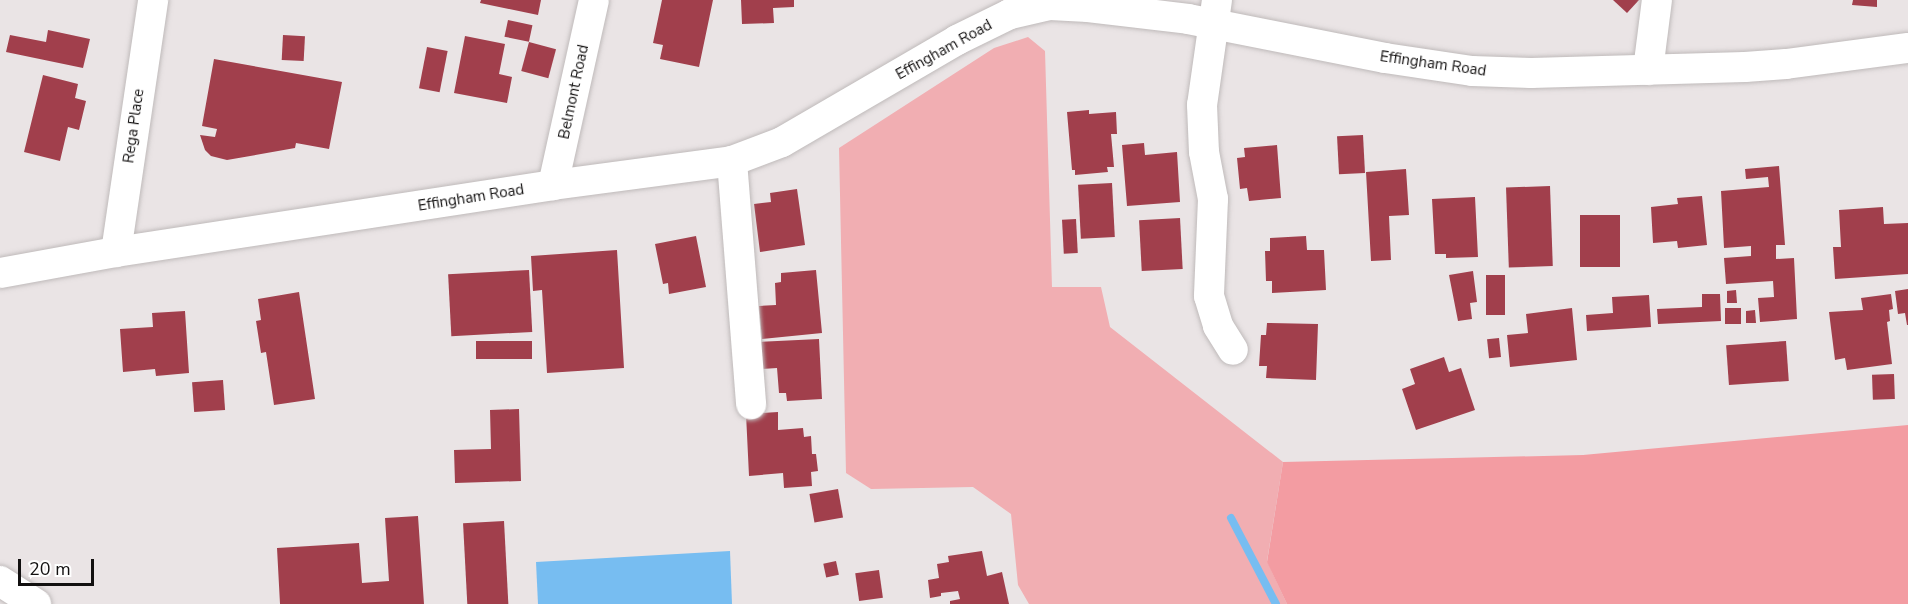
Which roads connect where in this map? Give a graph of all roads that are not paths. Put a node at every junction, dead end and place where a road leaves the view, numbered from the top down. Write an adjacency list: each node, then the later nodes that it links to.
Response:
1 (153, 0): 10 (street, Rega Place)
2 (594, 0): 9 (street, Belmont Road)
3 (1657, 0): 7 (street)
4 (1050, 3): 5 (street, Effingham Road); 8 (street, Effingham Road)
5 (1216, 13): 7 (street, Effingham Road); 12 (street)
6 (1908, 48): 7 (street, Effingham Road)
7 (1648, 70)
8 (732, 161): 9 (street, Effingham Road); 13 (street)
9 (554, 185): 10 (street, Effingham Road)
10 (116, 252): 11 (street, Effingham Road)
11 (0, 273)
12 (1233, 350)
13 (751, 404)
14 (0, 581): 15 (street)
15 (36, 604)

